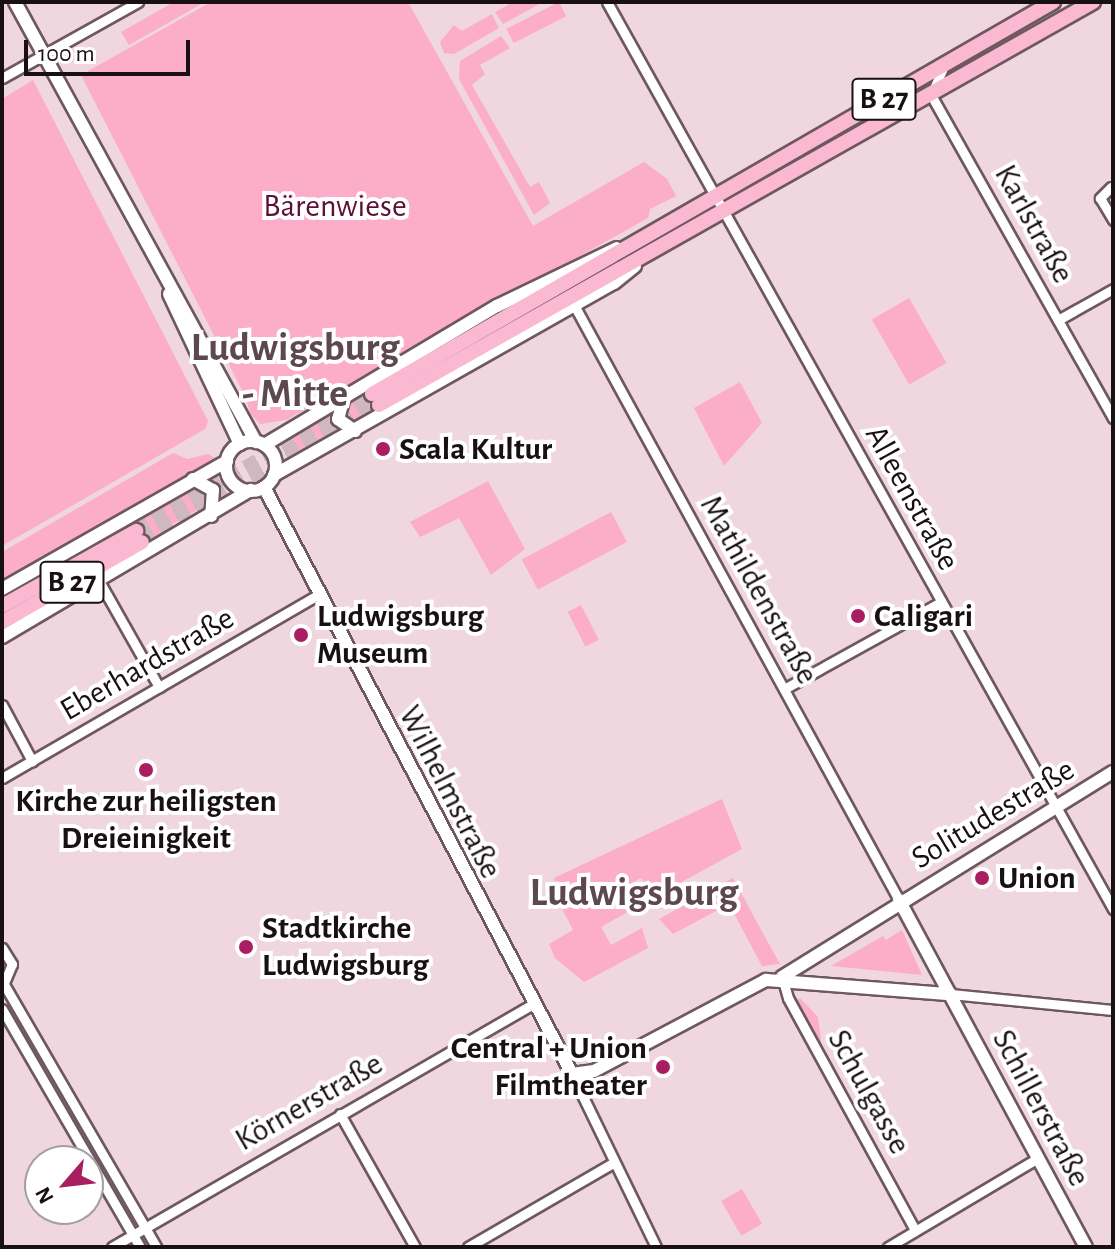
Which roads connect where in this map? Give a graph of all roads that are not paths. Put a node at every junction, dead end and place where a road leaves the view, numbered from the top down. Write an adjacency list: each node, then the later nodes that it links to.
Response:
1 (15, 2): 6 (main road)
2 (138, 2): 6 (street)
3 (607, 2): 11 (street, Alleenstraße)
4 (1053, 2): 7 (main road, B 27)
5 (1093, 2): 9 (main road, B 27)
6 (44, 54): 8 (street); 16 (main road)
7 (944, 64): 9 (street); 11 (main road, B 27)
8 (2, 78)
9 (931, 95): 12 (main road, B 27); 19 (street, Karlstraße)
10 (1111, 187): 13 (street)
11 (715, 195): 12 (street, Alleenstraße); 14 (main road, B 27)
12 (724, 214): 15 (main road, B 27); 34 (street, Alleenstraße)
13 (1113, 220)
14 (635, 241): 15 (main road, B 27); 20 (main road)
15 (643, 259): 18 (main road)
16 (163, 276): 24 (main road); 25 (main road)
17 (1113, 289): 19 (street)
18 (574, 305): 23 (main road); 39 (street, Mathildenstraße)
19 (1058, 320): 21 (street, Karlstraße)
20 (345, 395): 23 (main road); 24 (main road)
21 (1110, 407): 22 (street, Karlstraße)
22 (1113, 418)
23 (355, 431): 27 (main road)
24 (261, 443): 25 (main road); 27 (main road)
25 (240, 444): 26 (main road)
26 (227, 461): 28 (main road); 29 (main road)
27 (274, 475): 29 (main road)
28 (193, 479): 30 (main road); 32 (main road)
29 (258, 489): 30 (main road); 33 (main road, Wilhelmstraße)
30 (211, 516): 31 (main road)
31 (99, 581): 37 (main road); 38 (street)
32 (2, 589)
33 (319, 594): 38 (street, Eberhardstraße); 53 (main road, Wilhelmstraße)
34 (941, 602): 39 (street); 44 (street, Alleenstraße)
35 (2, 606): 36 (main road, B 27)
36 (2, 622)
37 (2, 637)
38 (159, 687): 41 (street, Eberhardstraße)
39 (784, 689): 45 (street, Mathildenstraße)
40 (2, 705): 41 (street)
41 (32, 761): 43 (street, Eberhardstraße)
42 (1113, 772): 44 (main road, Solitudestraße)
43 (2, 778)
44 (1056, 807): 45 (main road, Solitudestraße); 46 (street, Alleenstraße)
45 (899, 900): 48 (main road, Solitudestraße); 52 (main road, Schillerstraße)
46 (1113, 909)
47 (2, 948): 51 (street)
48 (805, 962): 49 (main road, Solitudestraße); 50 (main road)
49 (782, 977): 50 (main road); 56 (main road); 61 (street, Schulgasse)
50 (813, 980): 52 (main road)
51 (4, 987): 60 (street)
52 (950, 994): 55 (street); 58 (main road, Schillerstraße)
53 (532, 1005): 56 (main road, Wilhelmstraße); 57 (street, Körnerstraße)
54 (2, 1009): 62 (street)
55 (1113, 1010)
56 (572, 1074): 59 (street, Wilhelmstraße)
57 (340, 1114): 60 (street, Körnerstraße); 66 (street)
58 (1038, 1158): 61 (street); 70 (main road, Schillerstraße)
59 (613, 1163): 67 (street); 68 (street, Wilhelmstraße)
60 (145, 1228): 62 (street, Körnerstraße); 65 (street)
61 (915, 1230): 69 (street)
62 (133, 1236): 63 (street, Körnerstraße); 64 (street)
63 (112, 1247)
64 (140, 1247)
65 (156, 1247)
66 (415, 1247)
67 (468, 1247)
68 (656, 1247)
69 (888, 1247)
70 (1086, 1247)

